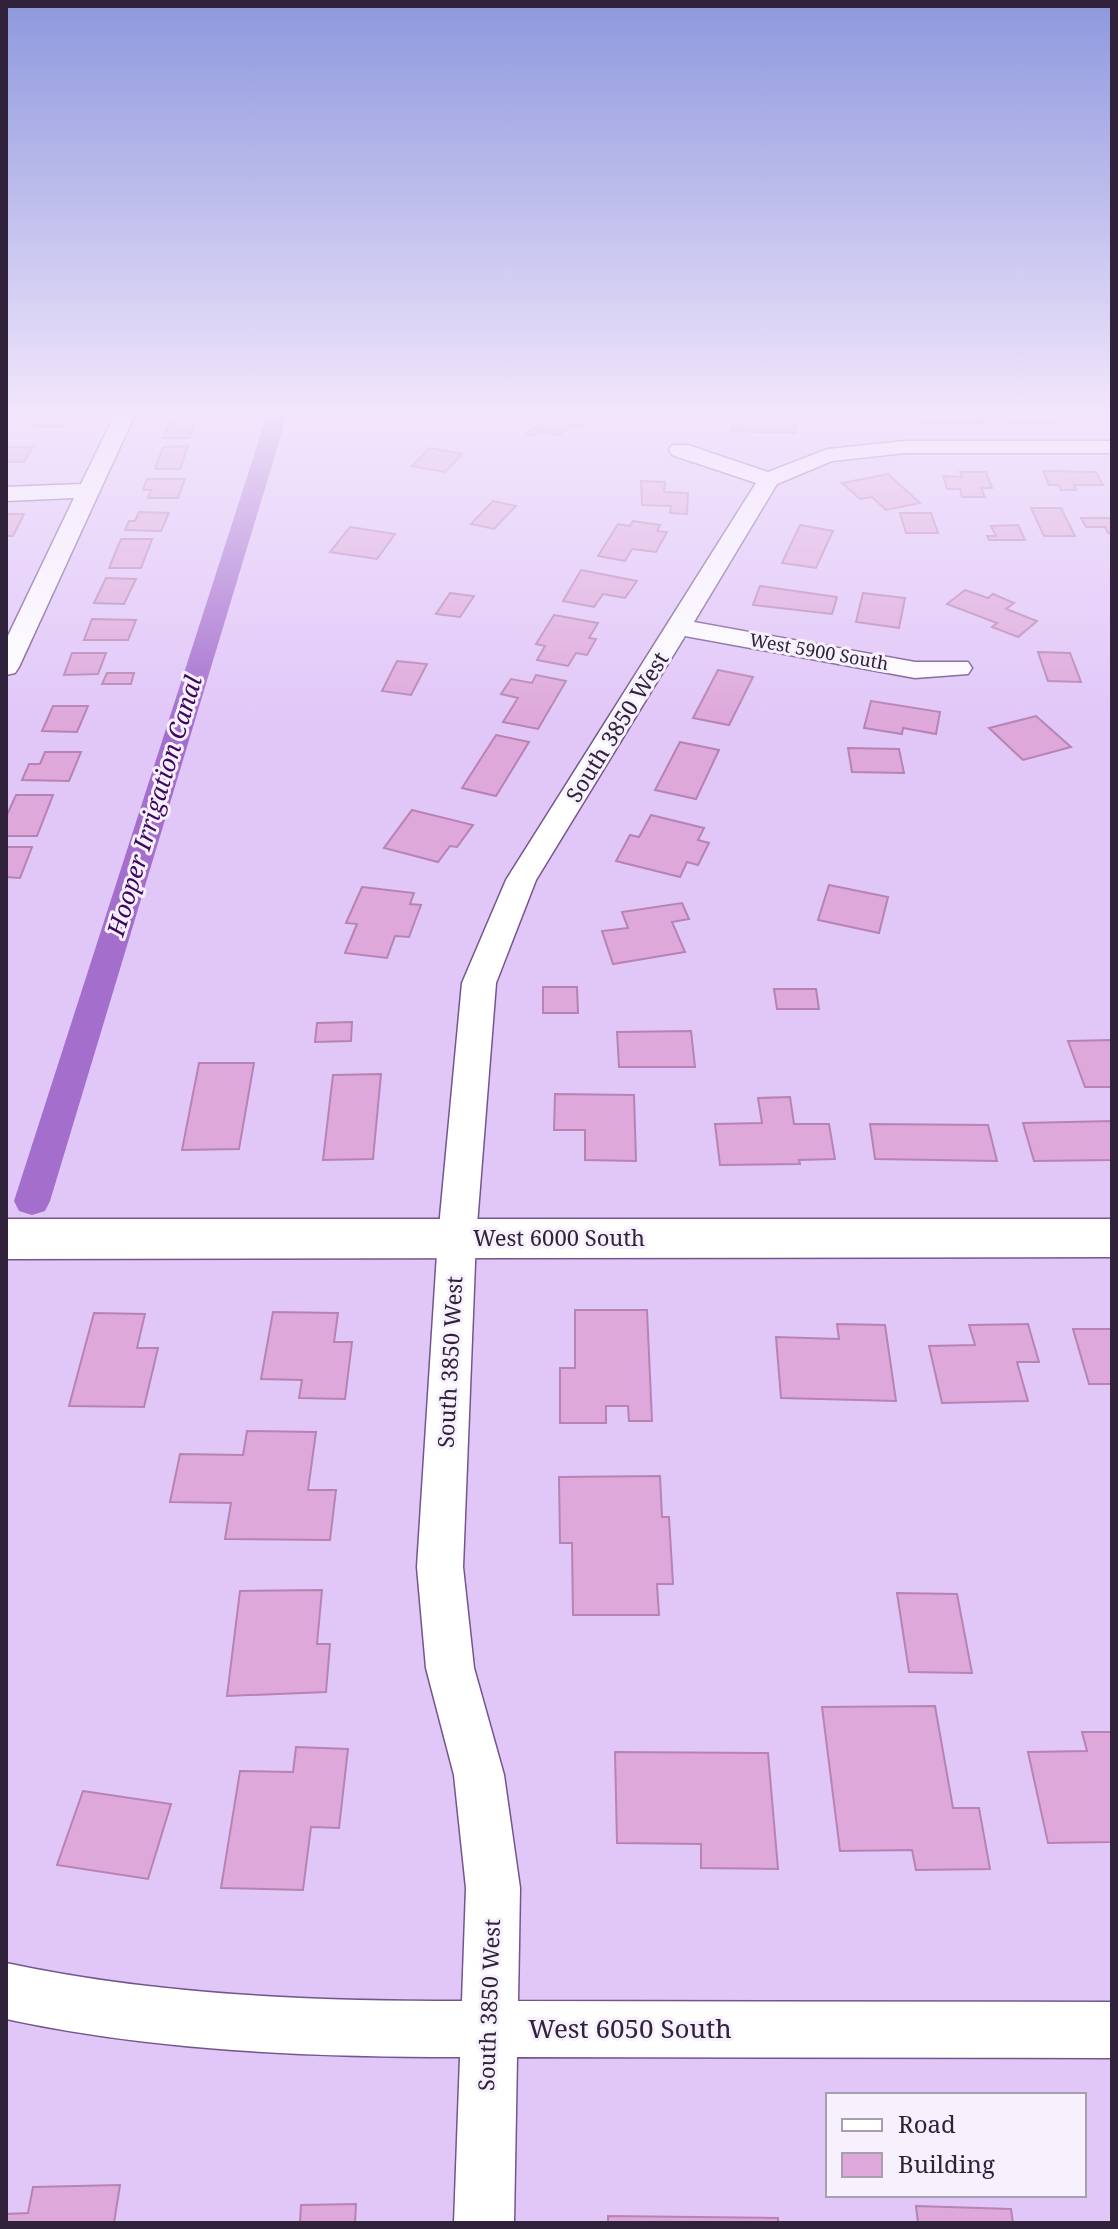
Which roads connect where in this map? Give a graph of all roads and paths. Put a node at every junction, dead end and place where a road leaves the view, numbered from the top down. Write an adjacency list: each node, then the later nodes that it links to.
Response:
1 (78, 516): 4 (street)
2 (747, 516): 3 (street, South 3850 West)
3 (680, 627): 5 (street, West 5900 South); 6 (street, South 3850 West)
4 (6, 667)
5 (959, 668)
6 (457, 1238): 7 (street, West 6000 South); 8 (street, West 6000 South); 10 (street, South 3850 West)
7 (1112, 1238)
8 (6, 1239)
9 (6, 1991): 10 (street, West 6050 South)
10 (489, 2029): 11 (street, West 6050 South); 12 (street, South 3850 West)
11 (1112, 2030)
12 (484, 2223)

